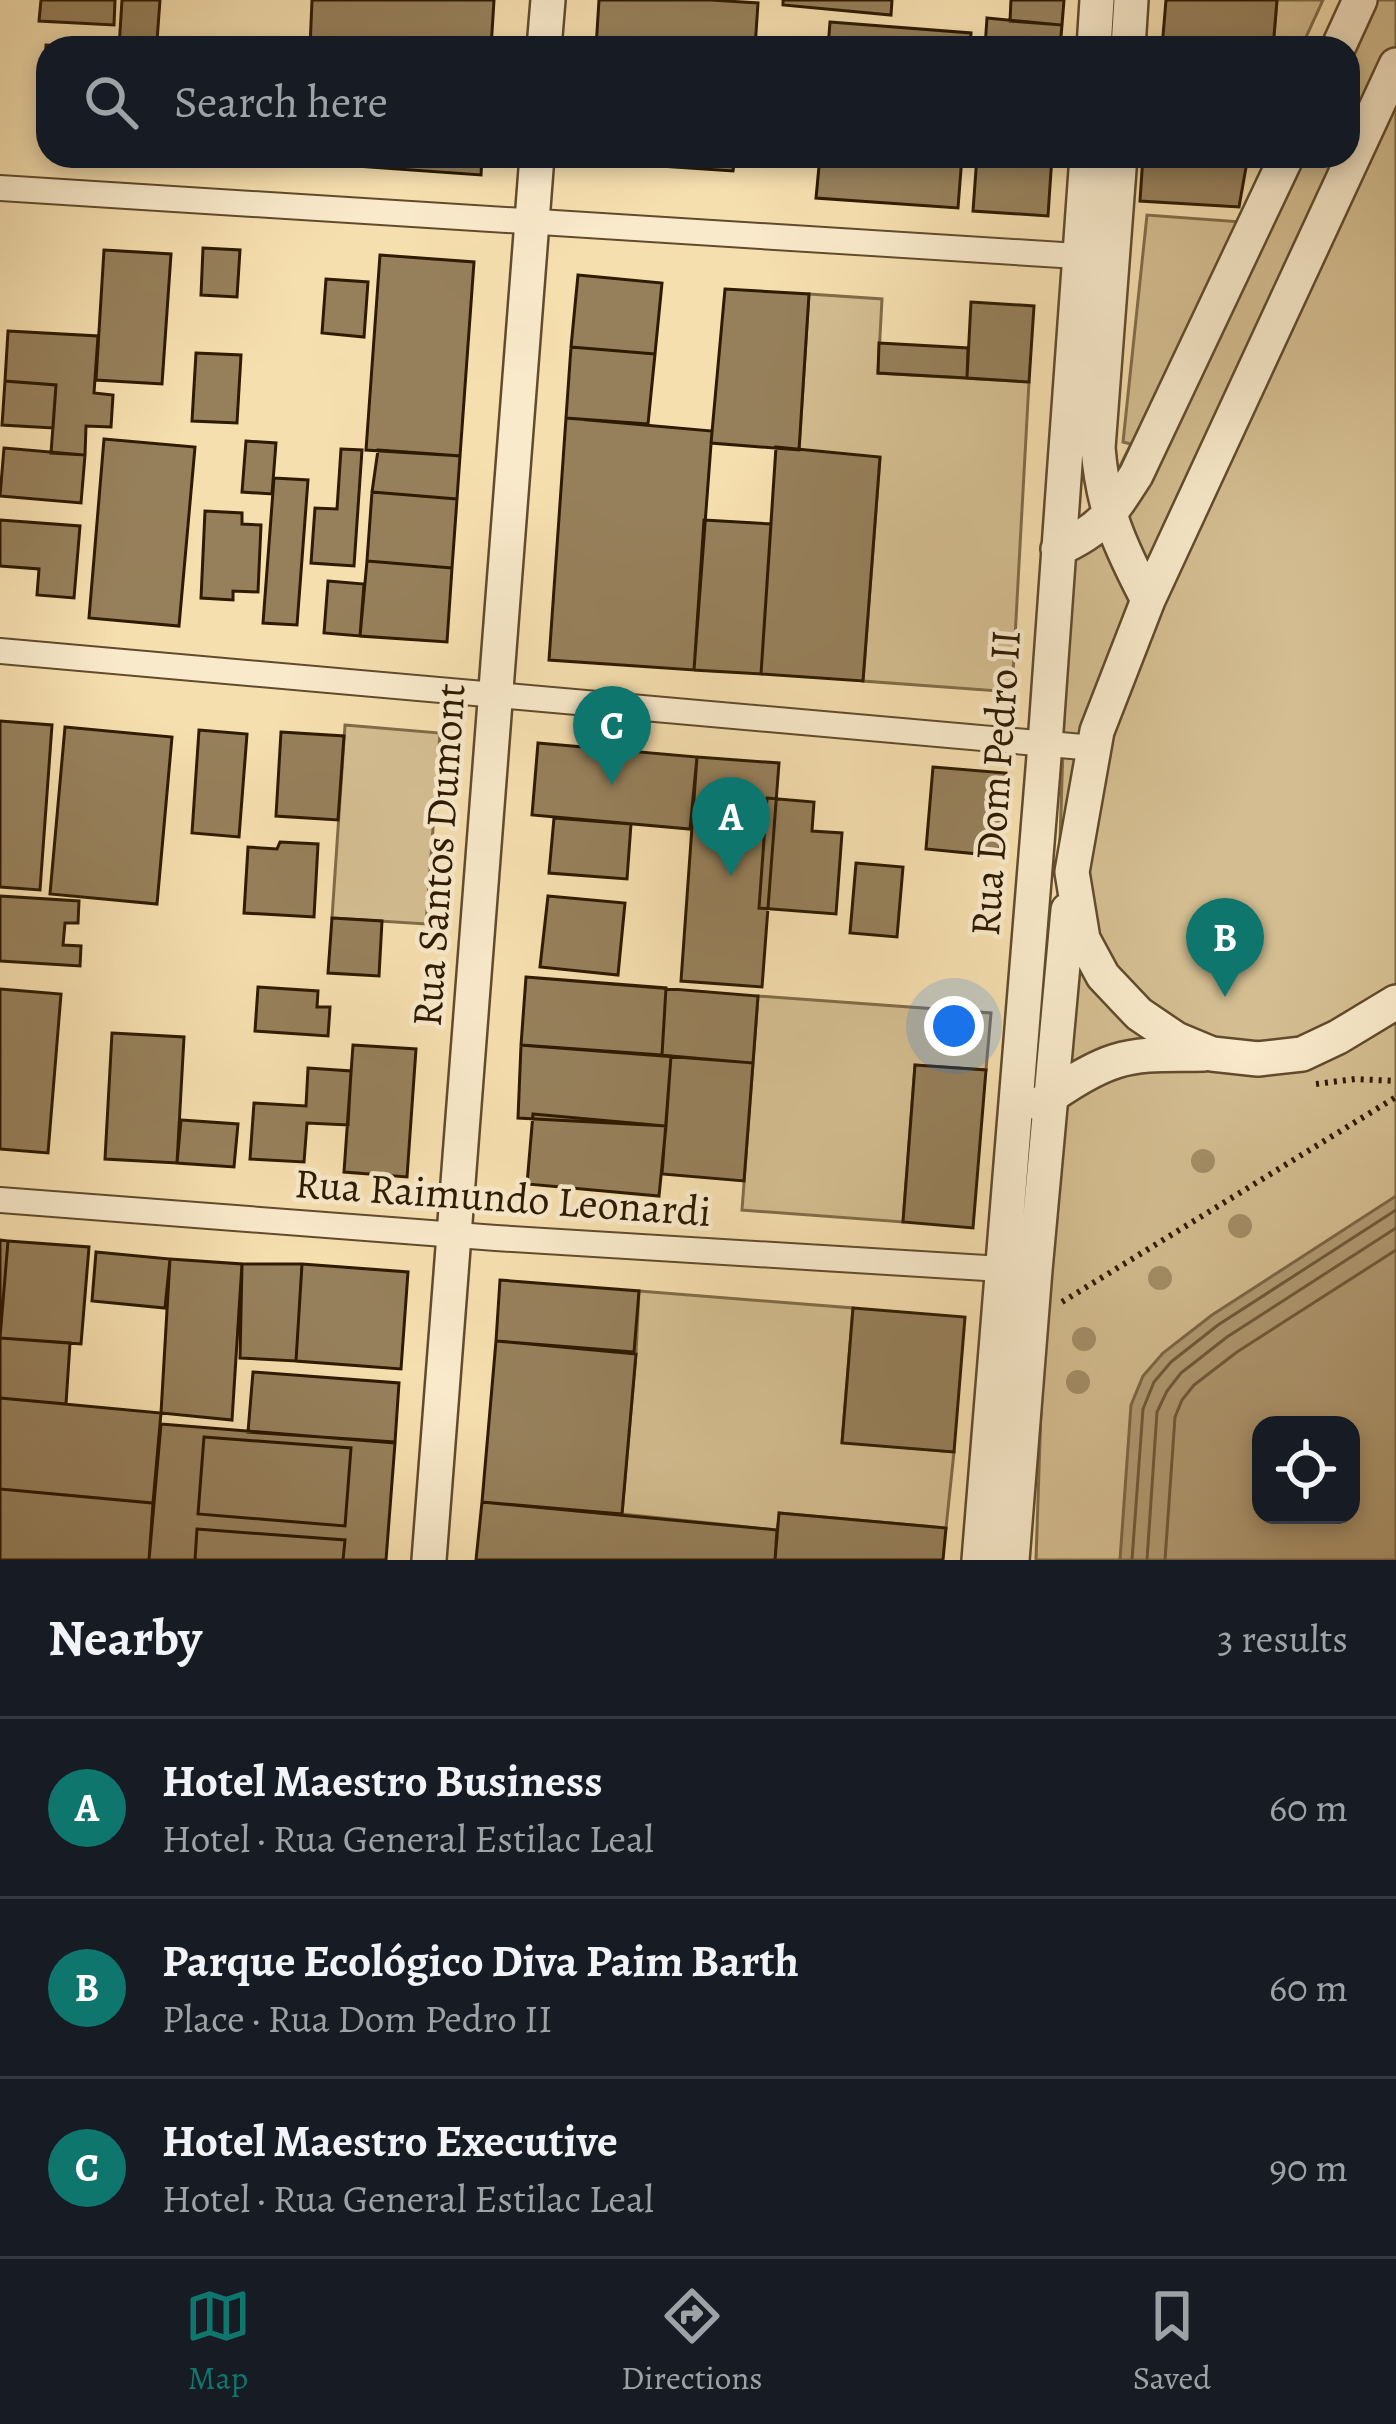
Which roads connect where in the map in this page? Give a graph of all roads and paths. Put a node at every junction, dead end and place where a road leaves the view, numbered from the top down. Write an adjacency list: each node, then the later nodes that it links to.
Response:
1 (548, 0): 5 (street)
2 (1097, 0): 6 (street)
3 (1131, 0): 7 (street)
4 (1360, 0): 8 (street)
5 (545, 36)
6 (1095, 36)
7 (1129, 36)
8 (1344, 36)
9 (1396, 65): 10 (street)
10 (1360, 143)
11 (536, 168): 17 (street, Rua Santos Dumont)
12 (1088, 168): 18 (street, Rua Dom Pedro II)
13 (1117, 168): 18 (street, Rua Dom Pedro II)
14 (1281, 168): 19 (street)
15 (1348, 168): 21 (street)
16 (0, 188): 17 (street)
17 (532, 221): 18 (street); 23 (street, Rua Santos Dumont)
18 (1097, 257): 19 (street, Rua Dom Pedro II); 20 (street, Rua Dom Pedro II)
19 (1109, 516): 20 (street); 21 (street, Rua Dom Pedro II)
20 (1058, 549): 24 (street, Rua Dom Pedro II)
21 (1148, 600): 25 (street)
22 (0, 650): 23 (street)
23 (496, 693): 24 (street); 35 (street, Rua Santos Dumont)
24 (1045, 744): 25 (street); 33 (street, Rua Dom Pedro II)
25 (1094, 748): 26 (street)
26 (1072, 872): 28 (street); 31 (street, Rua Dom Pedro II)
27 (1396, 1002): 28 (street)
28 (1212, 1054): 31 (street)
29 (1396, 1081): 30 (path)
30 (1312, 1084)
31 (1051, 1096): 33 (street); 36 (street, Rua Dom Pedro II)
32 (1396, 1097): 36 (path)
33 (1013, 1124): 36 (street, Rua Dom Pedro II)
34 (0, 1200): 35 (street, Rua Raimundo Leonardi)
35 (455, 1235): 36 (street, Rua Raimundo Leonardi); 37 (street, Rua Santos Dumont)
36 (1032, 1274): 38 (street, Rua Dom Pedro II); 39 (street, Rua Dom Pedro II)
37 (429, 1560)
38 (979, 1560)
39 (1012, 1560)

